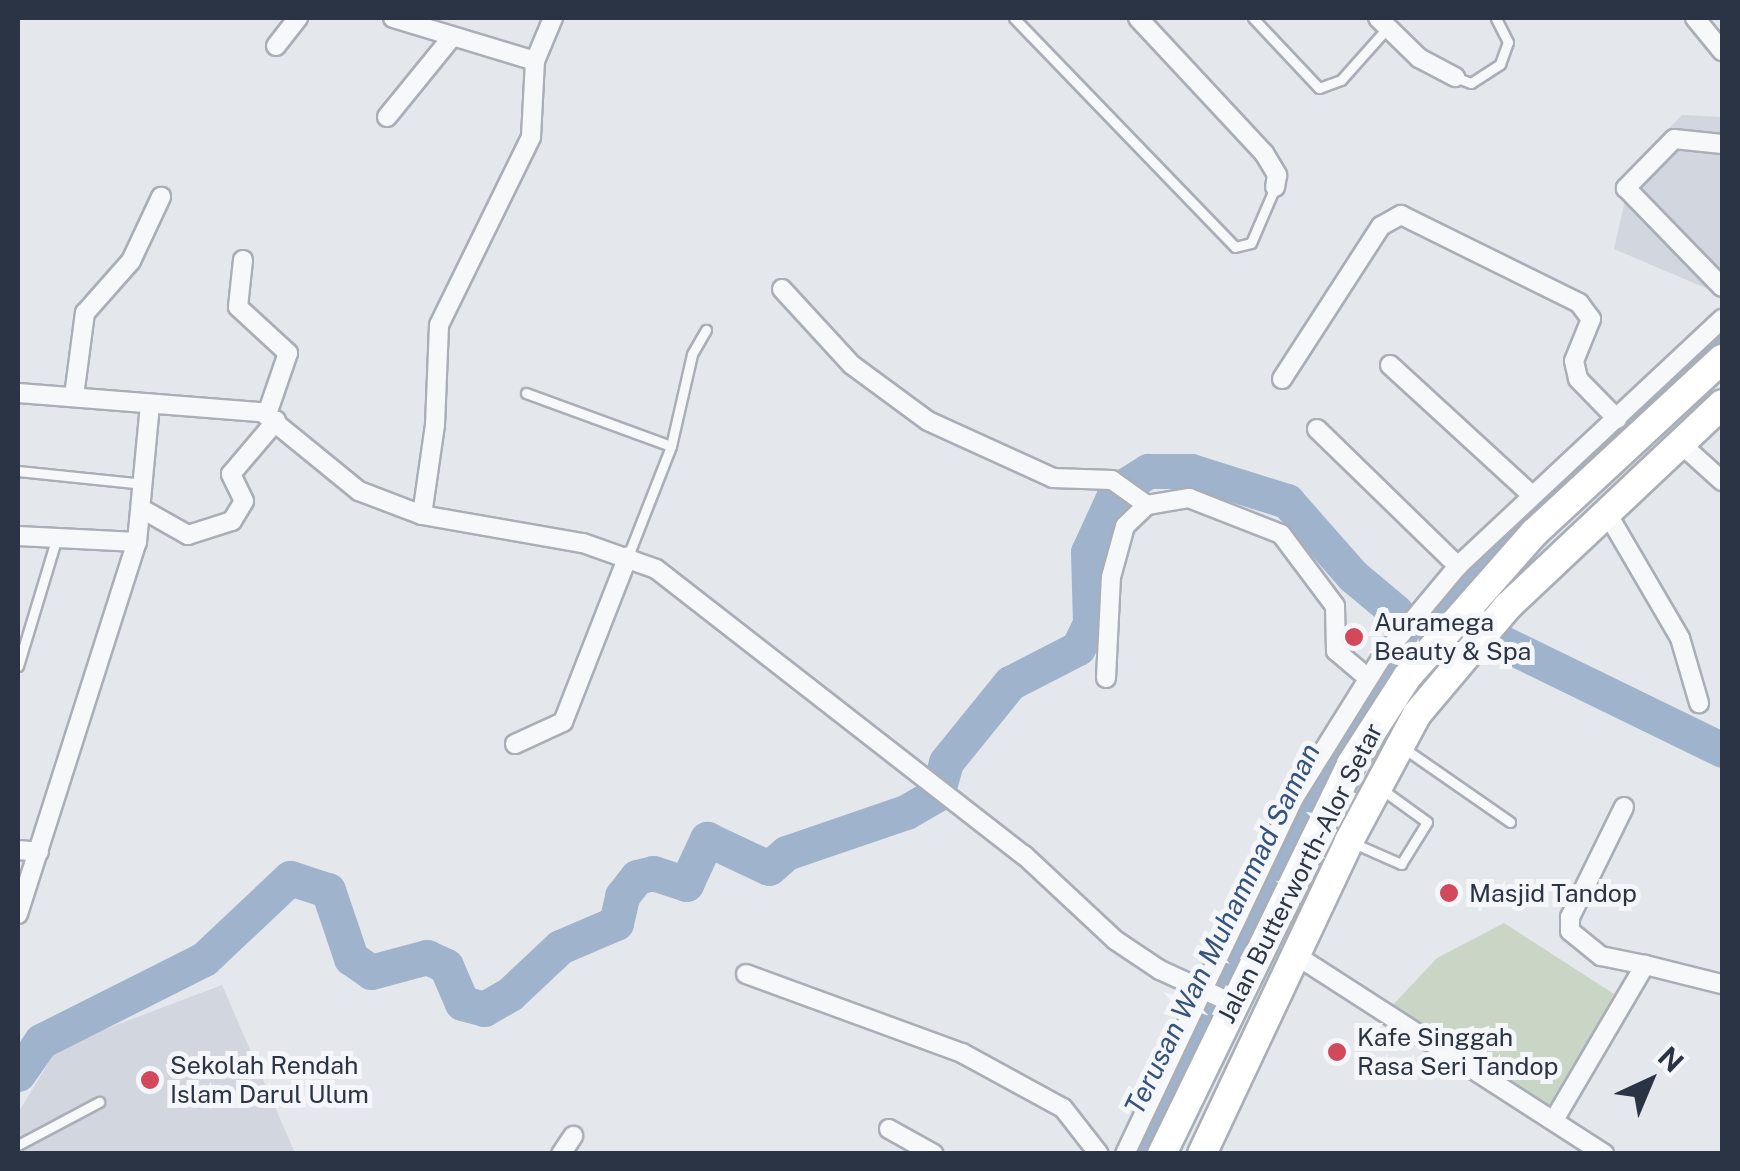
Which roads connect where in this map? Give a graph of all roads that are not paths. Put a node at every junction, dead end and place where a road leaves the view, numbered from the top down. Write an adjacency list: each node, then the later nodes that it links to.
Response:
1 (298, 18): 11 (street)
2 (392, 18): 10 (street)
3 (553, 18): 13 (street)
4 (1014, 18): 17 (lane)
5 (1138, 18): 17 (street)
6 (1253, 18): 9 (lane)
7 (1496, 18): 14 (lane)
8 (1695, 18): 12 (street)
9 (1383, 22): 14 (street)
10 (452, 37): 13 (street); 15 (street)
11 (276, 46)
12 (1722, 51)
13 (535, 61): 44 (street)
14 (1455, 78)
15 (387, 117)
16 (1722, 144): 20 (street)
17 (1275, 187)
18 (161, 197): 29 (street)
19 (242, 260): 32 (street)
20 (1722, 287)
21 (782, 289): 41 (street)
22 (1722, 319): 33 (street)
23 (706, 330): 36 (lane)
24 (1722, 359): 68 (main road, Jalan Butterworth-Alor Setar)
25 (1390, 364): 40 (street)
26 (1282, 379): 33 (street)
27 (18, 393): 29 (street)
28 (526, 393): 36 (lane)
29 (74, 396): 30 (street)
30 (150, 404): 32 (street); 39 (street)
31 (1722, 404): 35 (main road, Jalan Butterworth-Alor Setar)
32 (271, 417): 42 (street); 44 (street)
33 (1617, 419): 40 (street)
34 (1317, 428): 49 (street)
35 (1680, 443): 38 (street); 43 (main road, Jalan Butterworth-Alor Setar)
36 (671, 446): 48 (lane)
37 (18, 471): 39 (lane)
38 (1722, 481)
39 (145, 484): 42 (street)
40 (1531, 494): 49 (street)
41 (1144, 503): 51 (street); 52 (street)
42 (142, 509): 47 (street)
43 (1607, 513): 53 (street); 55 (main road, Jalan Butterworth-Alor Setar)
44 (422, 515): 48 (street)
45 (18, 536): 46 (street)
46 (57, 538): 47 (street); 50 (lane)
47 (137, 542): 61 (street)
48 (628, 556): 54 (street); 67 (street)
49 (1458, 566): 52 (street)
50 (18, 666)
51 (1106, 678)
52 (1368, 678): 67 (street)
53 (1699, 704)
54 (515, 744)
55 (1398, 745): 56 (main road, Jalan Butterworth-Alor Setar); 58 (lane)
56 (1378, 786): 59 (main road, Jalan Butterworth-Alor Setar); 59 (lane)
57 (1624, 807): 64 (street)
58 (1510, 822)
59 (1349, 841): 63 (main road, Jalan Butterworth-Alor Setar)
60 (18, 850): 61 (street)
61 (39, 852): 62 (street)
62 (18, 914)
63 (1294, 954): 70 (street); 79 (main road, Jalan Butterworth-Alor Setar)
64 (1645, 965): 66 (street); 70 (street)
65 (746, 974): 76 (street)
66 (1722, 984)
67 (1201, 989): 68 (street); 77 (street)
68 (1232, 1003): 78 (main road, Jalan Butterworth-Alor Setar)
69 (99, 1102): 73 (lane)
70 (1554, 1120): 80 (street)
71 (889, 1129): 75 (street)
72 (573, 1136): 74 (street)
73 (18, 1145)
74 (561, 1154)
75 (934, 1154)
76 (1099, 1154)
77 (1125, 1154)
78 (1162, 1154)
79 (1202, 1154)
80 (1604, 1154)

